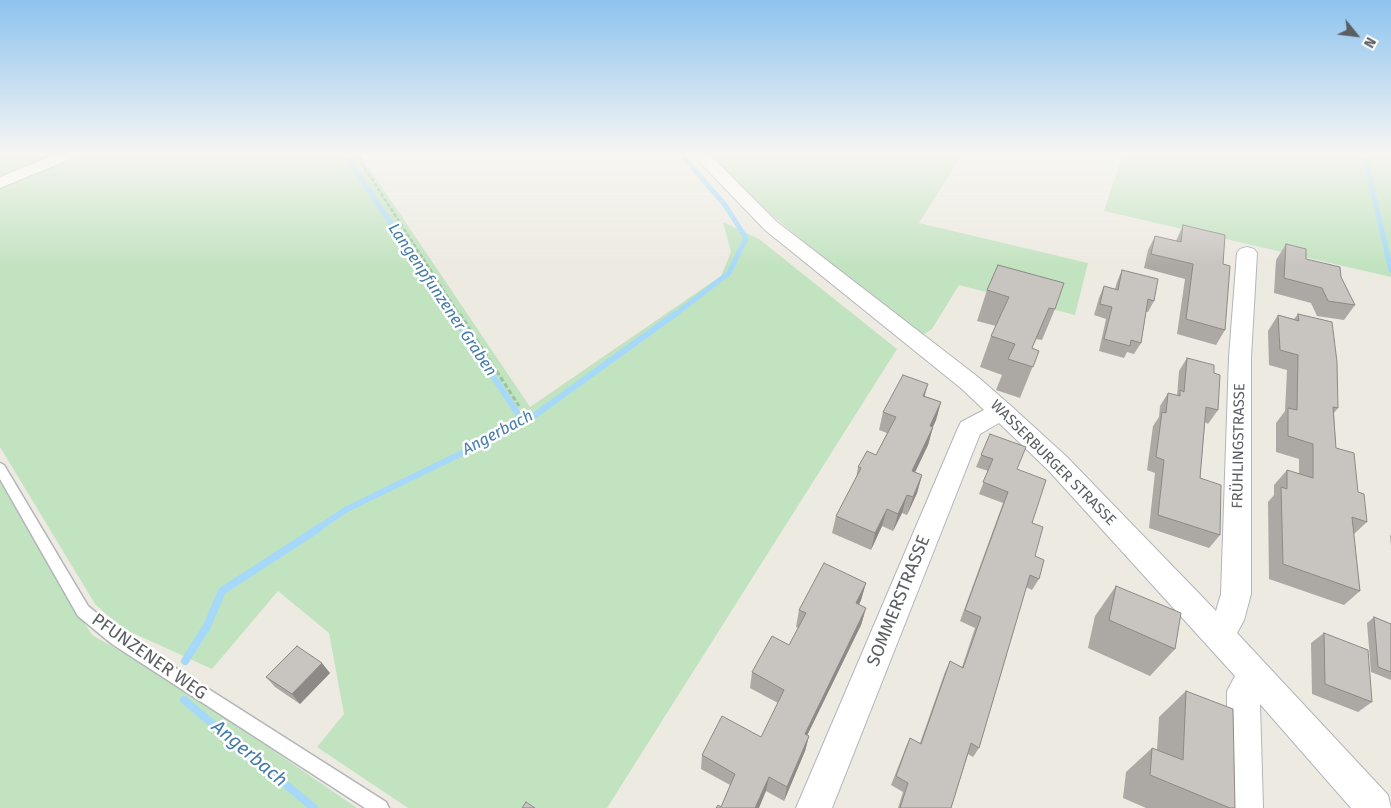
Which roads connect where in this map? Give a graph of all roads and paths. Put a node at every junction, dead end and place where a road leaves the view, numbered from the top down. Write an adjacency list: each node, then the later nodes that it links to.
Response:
1 (379, 191): 4 (path)
2 (735, 191): 5 (street, WASSERBURGER STRASSE)
3 (1247, 253): 7 (street, FRÜHLINGSTRASSE)
4 (519, 406)
5 (1002, 411): 7 (street, WASSERBURGER STRASSE); 10 (street, SOMMERSTRASSE)
6 (0, 468): 9 (lane, PFUNZENER WEG)
7 (1216, 632): 8 (street, WASSERBURGER STRASSE)
8 (1254, 677): 11 (street); 12 (street, WASSERBURGER STRASSE)
9 (380, 808)
10 (814, 808)
11 (1246, 808)
12 (1375, 808)

